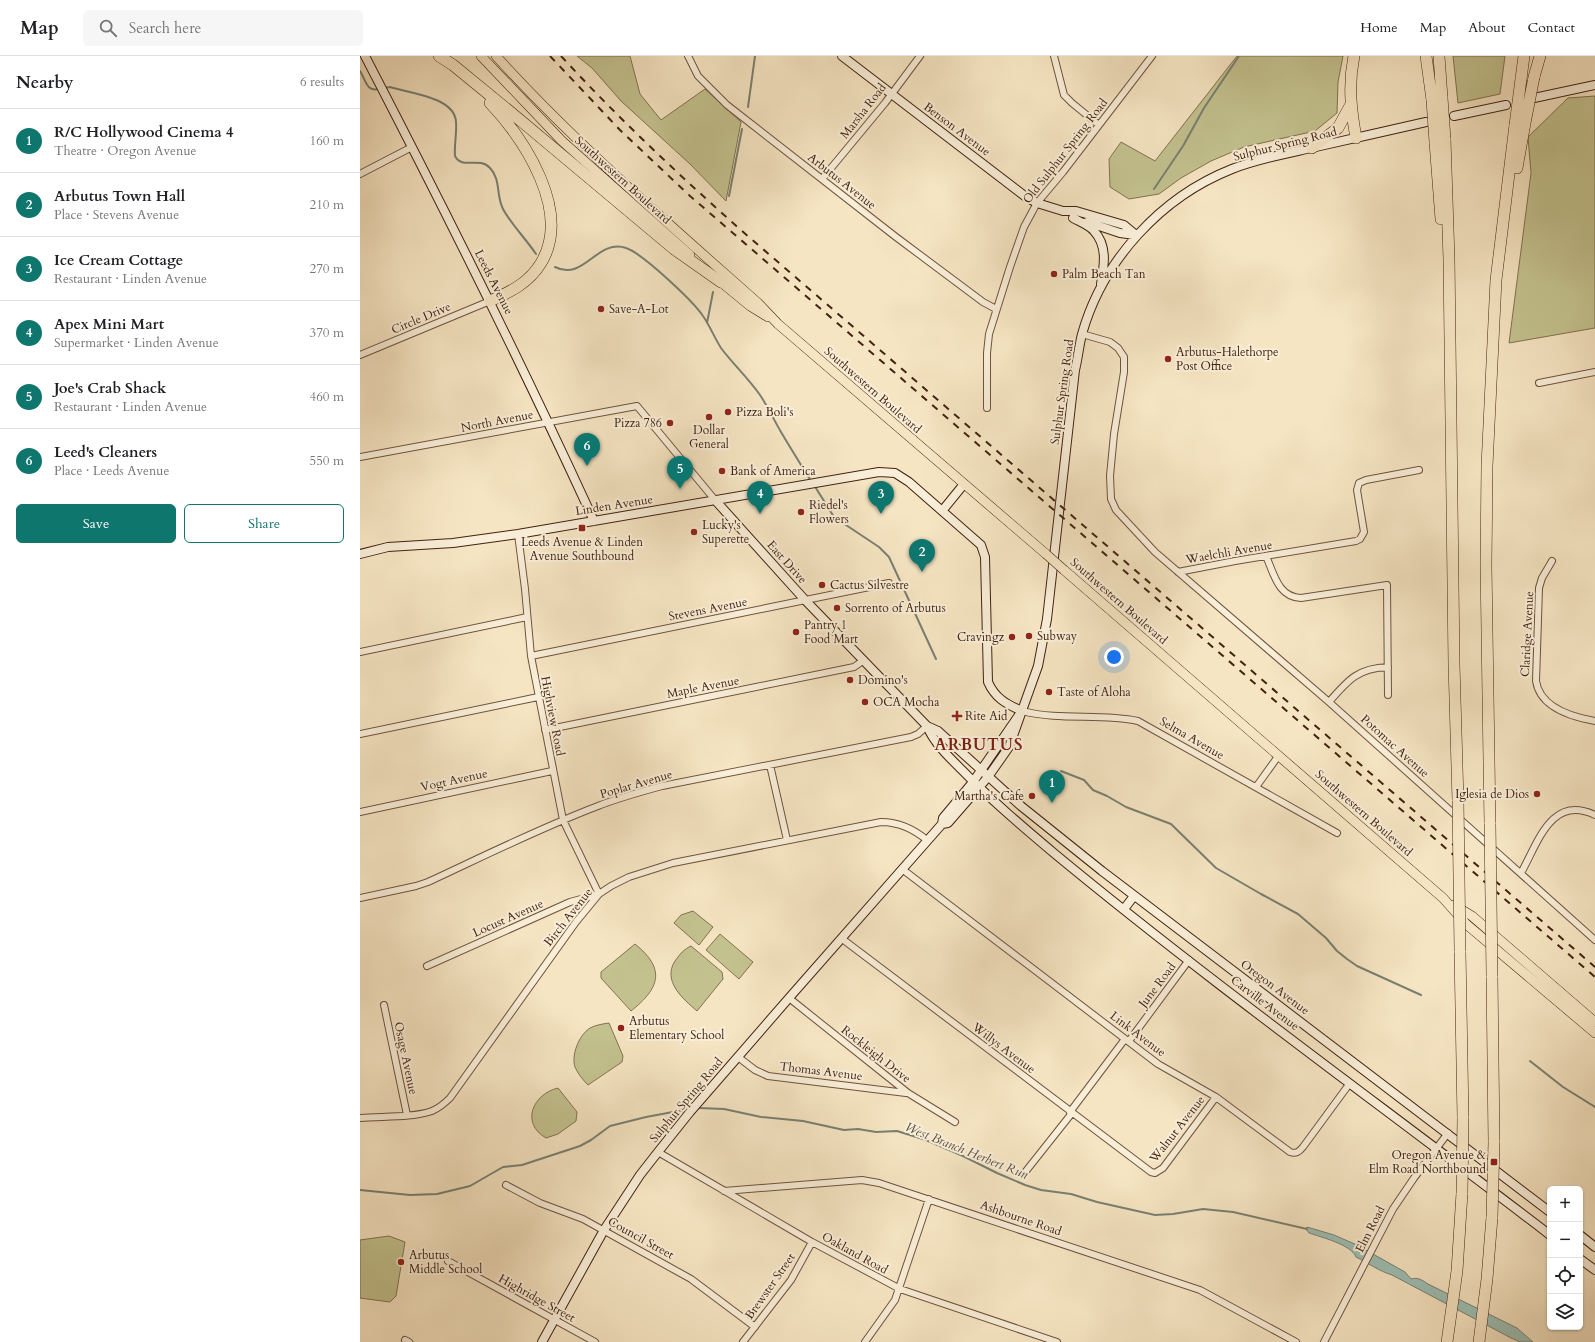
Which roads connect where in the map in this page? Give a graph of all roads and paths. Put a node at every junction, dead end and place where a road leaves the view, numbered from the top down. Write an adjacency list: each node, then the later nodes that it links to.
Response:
1 (365, 56): 27 (street, Leeds Avenue)
2 (438, 56): 15 (highway)
3 (481, 56): 35 (main road, Southwestern Boulevard)
4 (496, 56): 39 (main road, Southwestern Boulevard)
5 (688, 56): 30 (street, Arbutus Avenue)
6 (842, 56): 17 (street, Benson Avenue)
7 (920, 56): 17 (street, Marsha Road)
8 (1054, 56): 25 (street)
9 (1152, 56): 25 (street, Old Sulphur Spring Road)
10 (1354, 56): 21 (highway)
11 (1426, 56): 19 (highway)
12 (1439, 56): 19 (highway)
13 (1524, 56): 24 (highway, bridge)
14 (1540, 56): 24 (highway, bridge)
15 (467, 77): 35 (highway); 37 (highway)
16 (1595, 85): 18 (street)
17 (891, 94): 30 (street, Marsha Road); 31 (street, Benson Avenue)
18 (1534, 98)
19 (1437, 99): 137 (highway, bridge)
20 (1506, 105): 22 (street)
21 (1350, 106): 26 (highway); 28 (highway)
22 (1454, 116)
23 (1426, 122): 26 (street, Sulphur Spring Road)
24 (1520, 124): 138 (highway, bridge)
25 (1099, 125): 31 (street, Old Sulphur Spring Road)
26 (1356, 138): 28 (street, Sulphur Spring Road)
27 (412, 147): 29 (street); 37 (street, Leeds Avenue)
28 (1312, 148): 34 (street, Sulphur Spring Road)
29 (360, 174)
30 (822, 179): 38 (street, Arbutus Avenue)
31 (1037, 203): 32 (street, Benson Avenue); 38 (street, Old Sulphur Spring Road)
32 (1063, 211): 33 (street, Benson Avenue); 34 (street, Benson Avenue)
33 (1073, 218): 34 (street, Benson Avenue); 36 (street)
34 (1136, 235): 36 (street, Sulphur Spring Road)
35 (721, 282): 39 (main road, Southwestern Boulevard)
36 (1100, 290): 40 (street, Sulphur Spring Road)
37 (490, 301): 41 (street, Circle Drive); 46 (street, Leeds Avenue)
38 (996, 309): 45 (street, Old Sulphur Spring Road)
39 (778, 324): 49 (main road, Southwestern Boulevard)
40 (1082, 334): 57 (street, Waelchli Avenue); 68 (street, Sulphur Spring Road)
41 (360, 355)
42 (1595, 372): 43 (street)
43 (1539, 383)
44 (637, 406): 46 (street, North Avenue); 50 (street, East Drive)
45 (986, 408)
46 (549, 422): 47 (street, North Avenue); 52 (street, Leeds Avenue)
47 (360, 458)
48 (1419, 470): 55 (street, Waelchli Avenue)
49 (964, 484): 51 (street); 73 (main road, Southwestern Boulevard, bridge)
50 (716, 500): 51 (street, Linden Avenue); 52 (street, Linden Avenue); 59 (street, East Drive)
51 (942, 511): 68 (street)
52 (594, 521): 53 (street, Linden Avenue)
53 (518, 534): 54 (street, Linden Avenue); 60 (street, Highview Road)
54 (360, 554)
55 (1266, 556): 57 (street, Waelchli Avenue); 64 (street)
56 (1552, 561): 69 (street, Claridge Avenue)
57 (1178, 572): 67 (street, Potomac Avenue)
58 (889, 583): 59 (street, Stevens Avenue)
59 (805, 600): 62 (street, Stevens Avenue); 63 (street, East Drive)
60 (527, 617): 61 (street); 62 (street, Highview Road)
61 (360, 652)
62 (530, 656): 66 (street, Highview Road)
63 (864, 660): 70 (street, East Drive); 71 (street, Maple Avenue)
64 (1388, 667): 65 (street); 67 (street)
65 (1388, 695)
66 (538, 697): 71 (street, Highview Road); 72 (street)
67 (1329, 702): 87 (street, Potomac Avenue)
68 (1022, 711): 75 (street, Sulphur Spring Road); 77 (street, Sulphur Spring Road); 79 (street, Selma Avenue)
69 (1595, 721)
70 (927, 726): 74 (street, Poplar Avenue); 75 (street, East Drive); 78 (street, East Drive)
71 (545, 730): 76 (street, Highview Road)
72 (360, 734)
73 (1279, 755): 79 (street); 91 (main road, Southwestern Boulevard)
74 (770, 765): 82 (street, Poplar Avenue); 84 (street)
75 (981, 770): 77 (street, East Drive); 78 (street, Sulphur Spring Road)
76 (552, 771): 80 (street, Vogt Avenue); 82 (street, Highview Road)
77 (988, 777): 78 (street, Sulphur Spring Road); 89 (street, Oregon Avenue)
78 (976, 785): 85 (street, Sulphur Spring Road); 92 (street, Carville Avenue)
79 (1256, 787): 83 (street, Selma Avenue)
80 (360, 812)
81 (1595, 815): 87 (street)
82 (563, 820): 88 (street, Highview Road); 90 (street, Poplar Avenue)
83 (1337, 833)
84 (787, 840): 85 (street, Birch Avenue); 88 (street, Birch Avenue)
85 (928, 841): 86 (street, Sulphur Spring Road)
86 (902, 869): 93 (street, Sulphur Spring Road); 101 (street, Link Avenue)
87 (1522, 873): 94 (street, Potomac Avenue)
88 (599, 894): 96 (street, Locust Avenue); 107 (street, Birch Avenue)
89 (1134, 896): 92 (street); 110 (street, Oregon Avenue)
90 (360, 898)
91 (1443, 898): 99 (main road, Southwestern Boulevard); 100 (main road, Southwestern Boulevard)
92 (1124, 909): 95 (street, Carville Avenue)
93 (841, 938): 97 (street, Sulphur Spring Road); 106 (street, Willys Avenue)
94 (1595, 940)
95 (1189, 960): 101 (street, June Road); 103 (street, Carville Avenue)
96 (427, 966)
97 (789, 998): 102 (street, Sulphur Spring Road); 104 (street, Rockleigh Drive)
98 (384, 1005): 107 (street, Osage Avenue)
99 (1595, 1022)
100 (1595, 1033)
101 (1127, 1040): 105 (street, Link Avenue); 106 (street, June Road)
102 (738, 1056): 104 (street, Thomas Avenue); 112 (street, Sulphur Spring Road)
103 (1350, 1083): 105 (street, Link Avenue); 111 (street, Carville Avenue)
104 (908, 1093): 109 (street, Rockleigh Drive)
105 (1216, 1097): 114 (street, Walnut Avenue)
106 (1071, 1113): 113 (street, June Road); 114 (street, Willys Avenue)
107 (407, 1115): 108 (street, Birch Avenue)
108 (360, 1118)
109 (955, 1122)
110 (1448, 1133): 111 (street, Elm Road); 118 (street, Oregon Avenue)
111 (1437, 1148): 120 (street, Carville Avenue); 136 (street, Elm Road)
112 (658, 1152): 116 (street, Oakland Road); 119 (street, Sulphur Spring Road)
113 (1026, 1171)
114 (1156, 1173)
115 (506, 1185): 119 (street, Council Street)
116 (724, 1191): 117 (street, Ashbourne Road); 122 (street, Oakland Road)
117 (930, 1199): 127 (street); 135 (street, Ashbourne Road)
118 (1547, 1210)
119 (604, 1230): 128 (street, Sulphur Spring Road); 129 (street, Council Street)
120 (1547, 1234)
121 (1583, 1237): 123 (street)
122 (812, 1242): 127 (street, Oakland Road); 129 (street, Brewster Street)
123 (1595, 1247)
124 (448, 1261): 128 (street, Highridge Street)
125 (1583, 1261): 126 (street)
126 (1595, 1270)
127 (900, 1289): 130 (street); 134 (street, Oakland Road)
128 (554, 1320): 131 (street, Sulphur Spring Road); 132 (street, Highridge Street)
129 (755, 1327): 133 (street, Brewster Street)
130 (868, 1341)
131 (542, 1342)
132 (595, 1342)
133 (743, 1342)
134 (1057, 1342)
135 (1296, 1342)
136 (1324, 1342)
137 (1447, 1342)
138 (1479, 1342)

